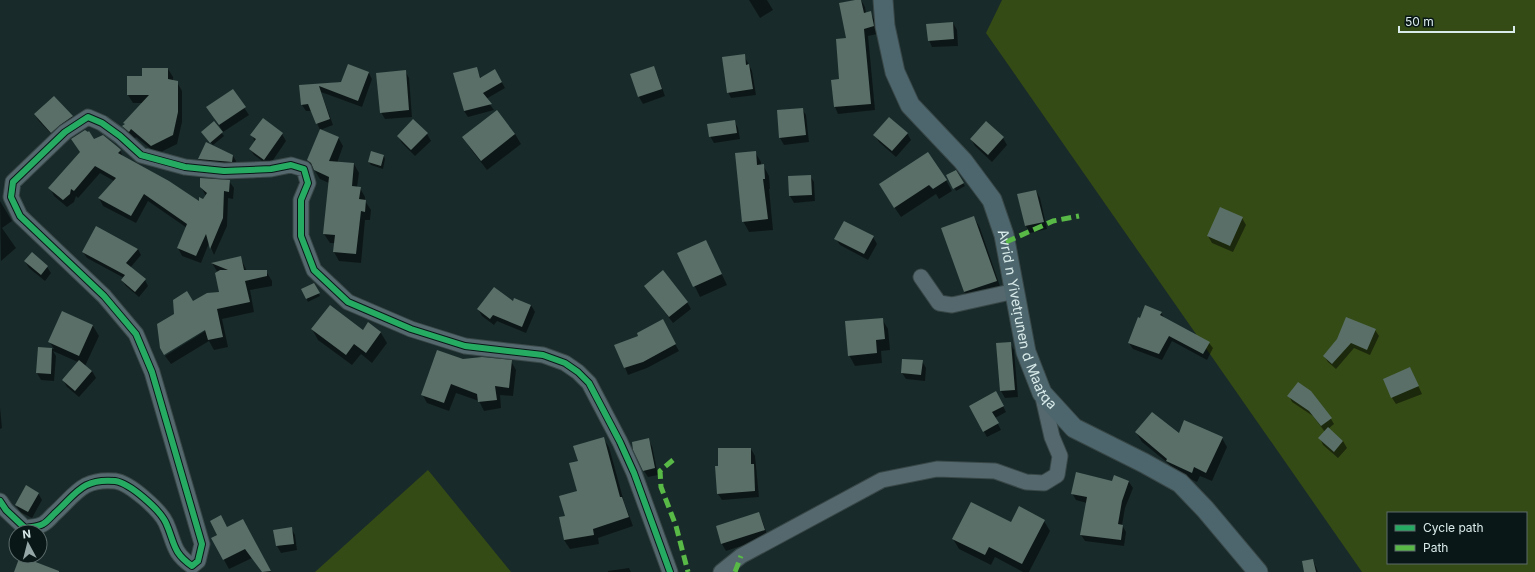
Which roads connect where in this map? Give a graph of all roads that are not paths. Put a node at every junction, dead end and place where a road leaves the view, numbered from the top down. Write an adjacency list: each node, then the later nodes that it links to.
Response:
1 (882, 0): 3 (main road, Avrid n Yivetṛunen d Maatqa)
2 (921, 277): 3 (street)
3 (1015, 291): 4 (main road, Avrid n Yivetṛunen d Maatqa)
4 (1042, 393): 7 (street); 8 (main road, Avrid n Yivetṛunen d Maatqa)
5 (0, 501): 6 (street)
6 (670, 572)
7 (721, 572)
8 (1258, 572)

